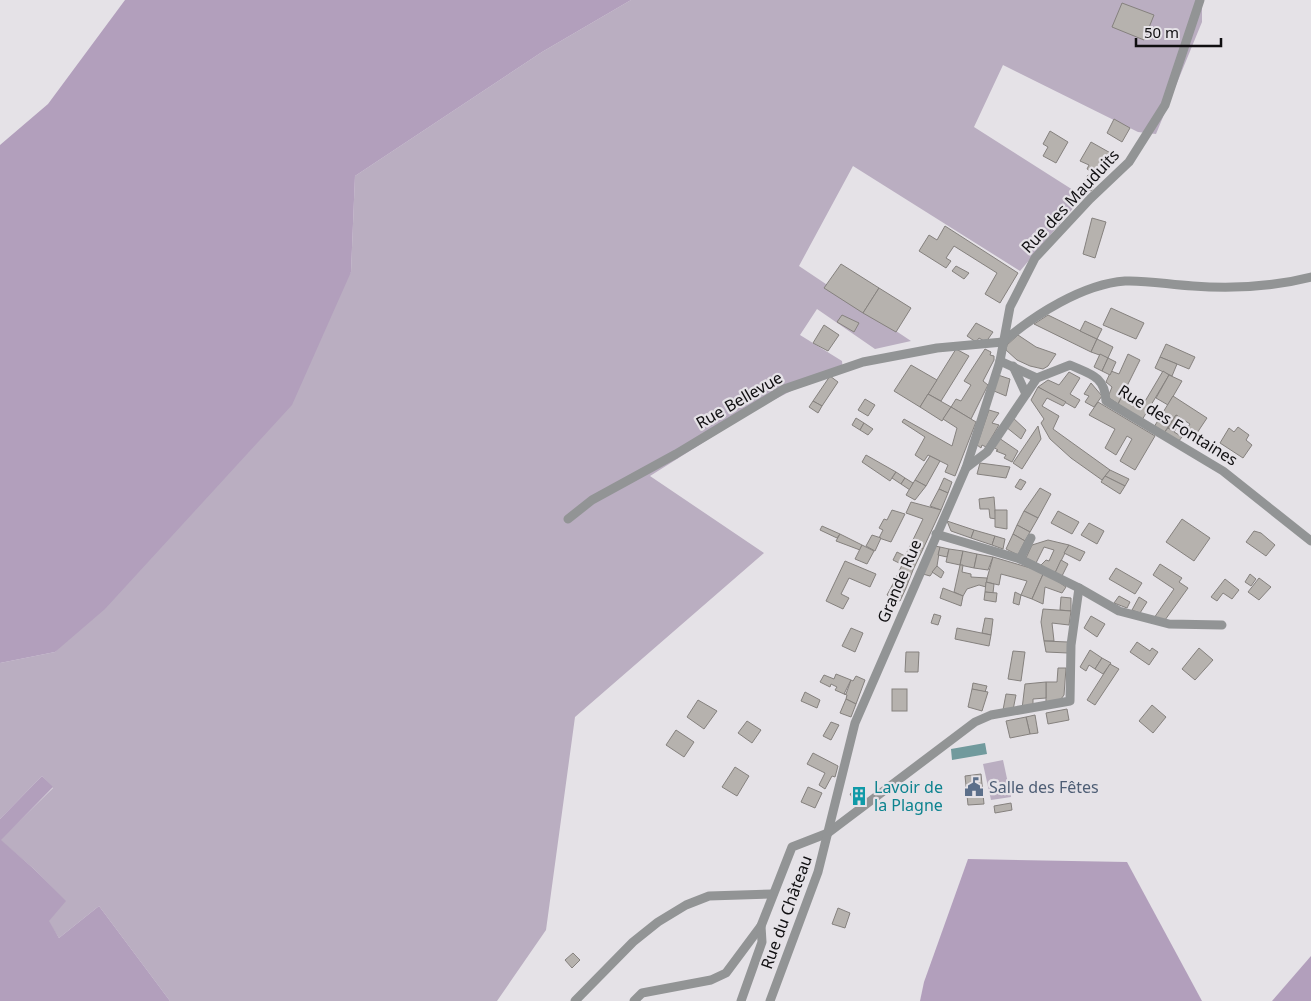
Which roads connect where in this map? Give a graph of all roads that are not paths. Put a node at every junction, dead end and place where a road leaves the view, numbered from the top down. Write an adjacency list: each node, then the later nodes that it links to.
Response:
1 (1200, 0): 3 (street, Rue des Mauduits)
2 (1311, 276): 3 (street)
3 (1003, 342): 4 (street, Grande Rue); 9 (street, Rue Bellevue)
4 (1000, 361): 5 (street); 8 (street, Grande Rue)
5 (1013, 366): 6 (street); 7 (street)
6 (1037, 378): 7 (street); 12 (street, Rue des Fontaines)
7 (1026, 394): 8 (street)
8 (966, 468): 10 (street, Grande Rue)
9 (568, 519)
10 (936, 534): 13 (street); 16 (street, Grande Rue)
11 (1031, 538): 13 (street)
12 (1311, 541)
13 (1020, 560): 14 (street)
14 (1079, 588): 15 (street); 16 (street)
15 (1222, 626)
16 (828, 833): 17 (street); 22 (street, Rue du Château)
17 (774, 894): 18 (street); 19 (street)
18 (761, 926): 20 (street); 21 (street)
19 (575, 1001)
20 (634, 1001)
21 (741, 1001)
22 (770, 1001)

